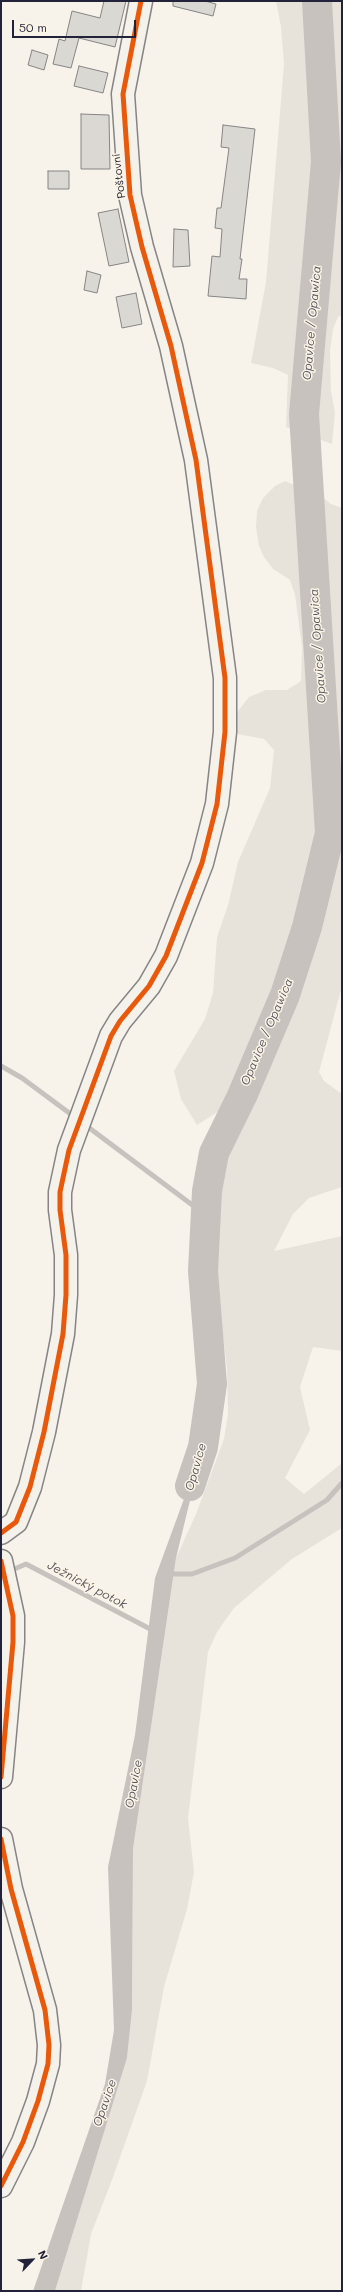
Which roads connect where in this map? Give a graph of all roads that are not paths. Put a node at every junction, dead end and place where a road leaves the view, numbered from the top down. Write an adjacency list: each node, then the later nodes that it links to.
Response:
1 (141, 1): 2 (street, Poštovní)
2 (1, 1533)
3 (1, 1561): 4 (street)
4 (1, 1777)
5 (1, 1839): 6 (street)
6 (1, 2186)

